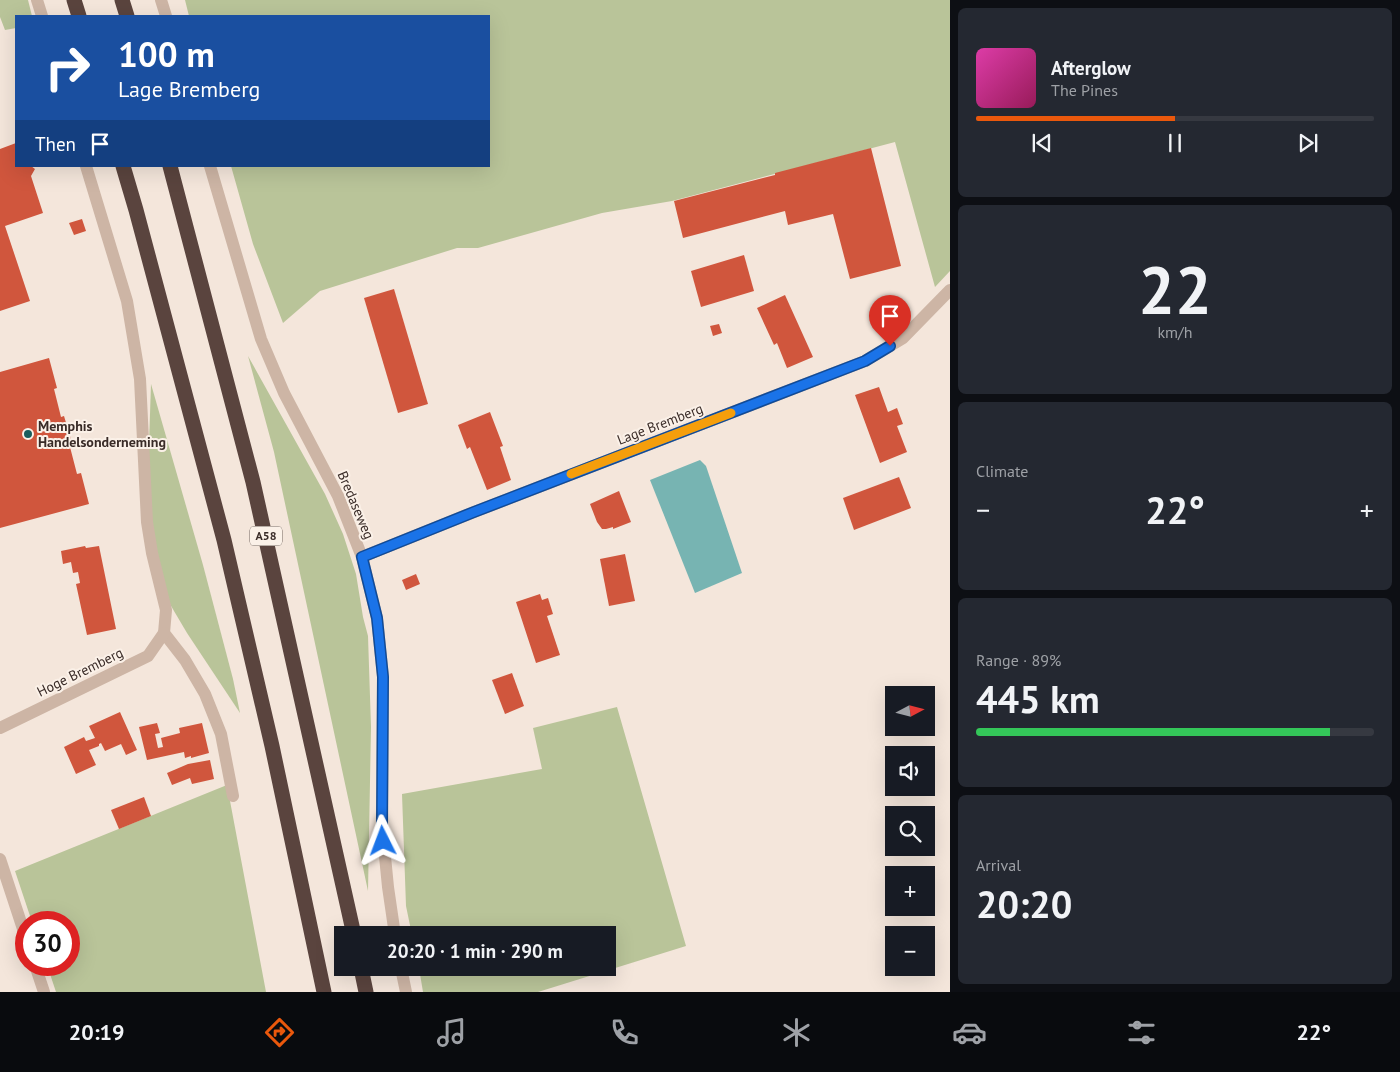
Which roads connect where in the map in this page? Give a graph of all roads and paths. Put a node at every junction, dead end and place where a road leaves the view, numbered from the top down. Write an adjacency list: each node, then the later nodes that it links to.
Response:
1 (37, 0): 5 (street)
2 (74, 0): 6 (highway)
3 (122, 0): 7 (highway)
4 (161, 0): 8 (street)
5 (42, 15)
6 (78, 15)
7 (127, 15)
8 (166, 15)
9 (86, 167): 15 (street)
10 (123, 167): 26 (highway)
11 (170, 167): 20 (highway, A58)
12 (210, 167): 14 (street, Bredaseweg)
13 (950, 290): 14 (street, Lage Bremberg)
14 (362, 557): 21 (street, Bredaseweg)
15 (164, 633): 16 (street, Hoge Bremberg); 17 (street)
16 (0, 728)
17 (233, 796)
18 (0, 859): 19 (street)
19 (17, 911)
20 (352, 926)
21 (394, 926)
22 (39, 976): 25 (street)
23 (363, 976): 27 (highway)
24 (403, 976): 28 (street)
25 (44, 992)
26 (324, 992)
27 (366, 992)
28 (406, 992)

